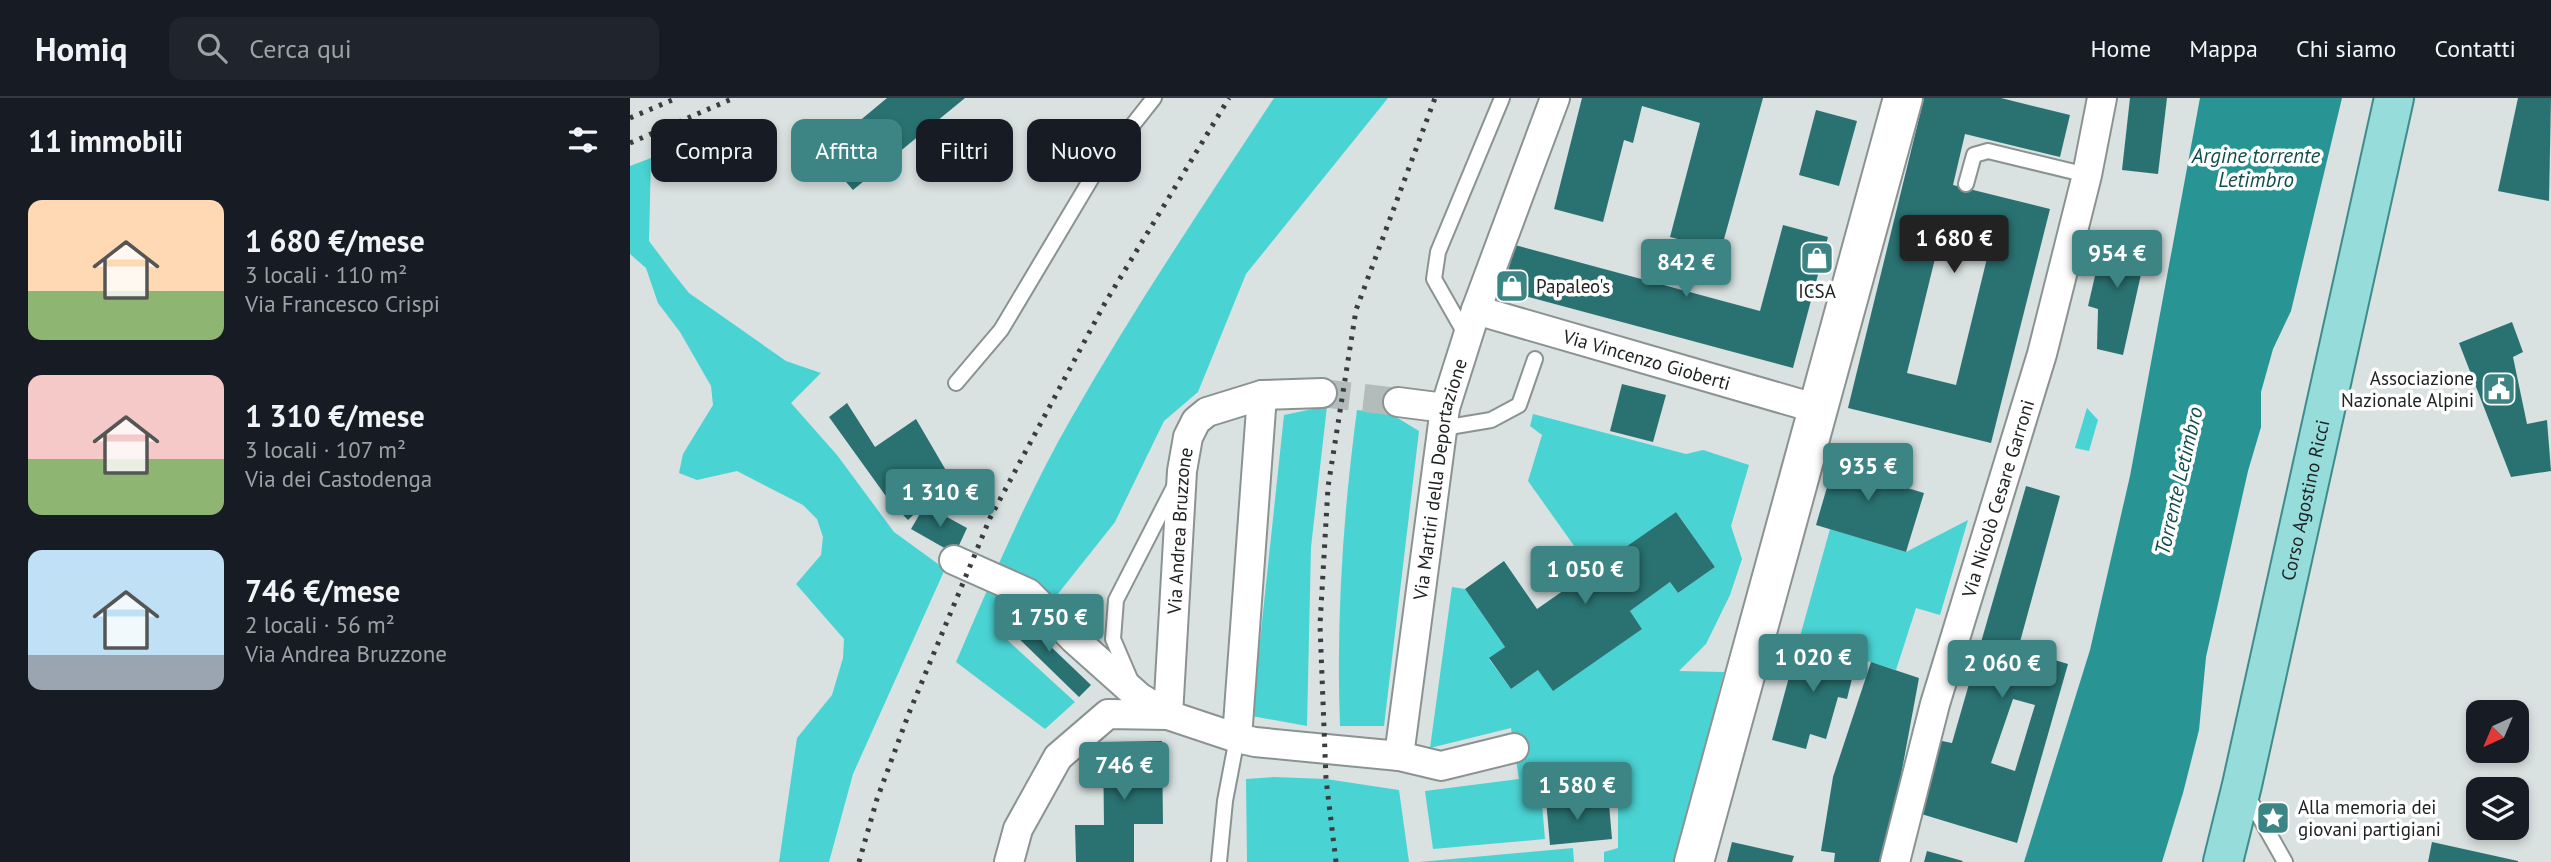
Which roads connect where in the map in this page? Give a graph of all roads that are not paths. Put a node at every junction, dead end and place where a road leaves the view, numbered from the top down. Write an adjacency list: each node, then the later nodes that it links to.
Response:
1 (1154, 98): 12 (lane)
2 (1502, 98): 10 (lane)
3 (1555, 98): 9 (street, Via Martiri della Deportazione)
4 (1903, 98): 16 (street)
5 (2394, 98): 25 (main road, Corso Agostino Ricci)
6 (2095, 100): 7 (street, Via Nicolò Cesare Garroni)
7 (2087, 175): 8 (lane); 30 (street, Via Nicolò Cesare Garroni)
8 (1966, 184)
9 (1476, 310): 10 (street, Via Martiri della Deportazione); 16 (street, Via Vincenzo Gioberti)
10 (1467, 337): 17 (street, Via Martiri della Deportazione)
11 (1535, 359): 17 (lane)
12 (956, 383)
13 (1322, 393): 14 (street, Via Andrea Bruzzone)
14 (1262, 395): 18 (street, Via Andrea Bruzzone); 22 (street)
15 (1398, 402): 17 (street)
16 (1818, 409): 29 (street)
17 (1444, 418): 24 (street, Via Martiri della Deportazione)
18 (1182, 471): 20 (lane); 21 (street, Via Andrea Bruzzone)
19 (954, 560): 20 (street)
20 (1139, 697): 21 (street)
21 (1168, 715): 22 (street); 27 (street)
22 (1237, 738): 24 (street); 28 (lane)
23 (1514, 748): 24 (street)
24 (1399, 756)
25 (2242, 785): 26 (main road, Corso Agostino Ricci); 31 (lane)
26 (2225, 852)
27 (1010, 862)
28 (1219, 862)
29 (1693, 862)
30 (1895, 862)
31 (2285, 862)

